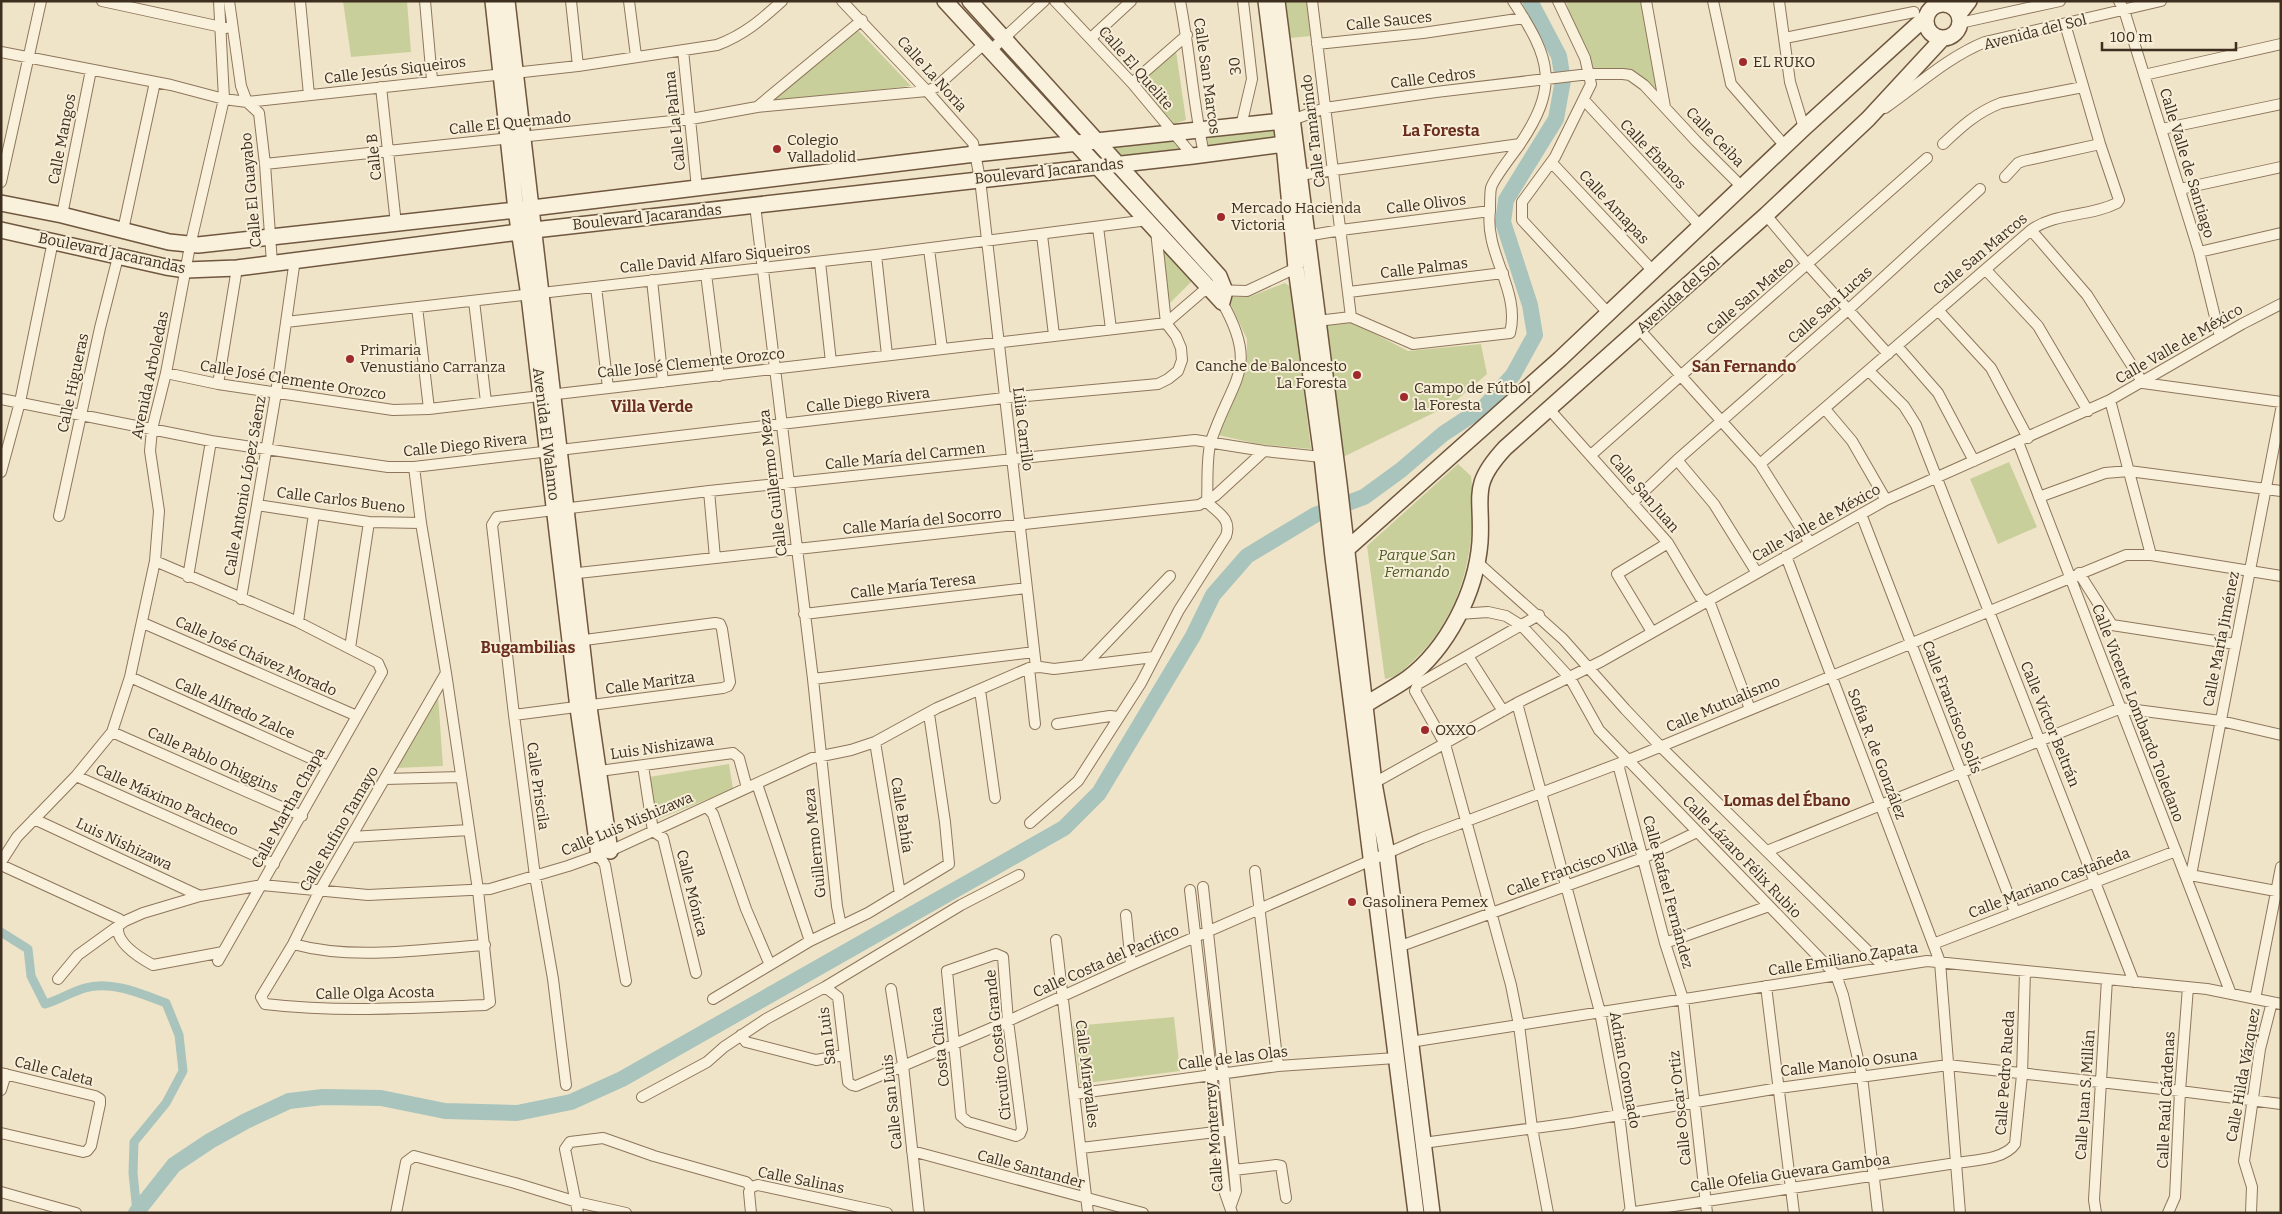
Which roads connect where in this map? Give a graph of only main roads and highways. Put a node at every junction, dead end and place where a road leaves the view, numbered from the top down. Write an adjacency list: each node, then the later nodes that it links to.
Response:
1 (493, 1): 12 (main road, Avenida El Walamo)
2 (507, 1): 12 (main road, Avenida El Walamo)
3 (945, 1): 16 (main road)
4 (970, 1): 14 (main road)
5 (1266, 1): 13 (main road)
6 (1277, 1): 13 (main road)
7 (1969, 1): 10 (main road)
8 (1946, 2): 9 (main road); 10 (main road)
9 (1923, 14): 11 (main road); 24 (main road)
10 (1960, 19): 11 (main road)
11 (1943, 38): 25 (main road, Avenida del Sol)
12 (509, 72): 20 (main road, Avenida El Walamo)
13 (1286, 121): 14 (main road, Boulevard Jacarandas); 15 (main road)
14 (1099, 142): 16 (main road, Boulevard Jacarandas); 17 (main road)
15 (1289, 142): 17 (main road, Boulevard Jacarandas); 23 (main road); 23 (main road)
16 (1078, 144): 18 (main road); 20 (main road, Boulevard Jacarandas)
17 (1119, 164): 18 (main road, Boulevard Jacarandas); 18 (main road)
18 (1098, 166): 22 (main road, Boulevard Jacarandas)
19 (1, 203): 20 (main road, Boulevard Jacarandas)
20 (524, 209): 22 (main road, Avenida El Walamo)
21 (1, 230): 22 (main road, Boulevard Jacarandas)
22 (527, 231): 26 (main road, Avenida El Walamo)
23 (1337, 526): 24 (main road); 27 (main road)
24 (1347, 549): 25 (main road)
25 (1365, 705): 28 (main road)
26 (605, 857)
27 (1416, 1213)
28 (1432, 1213)

